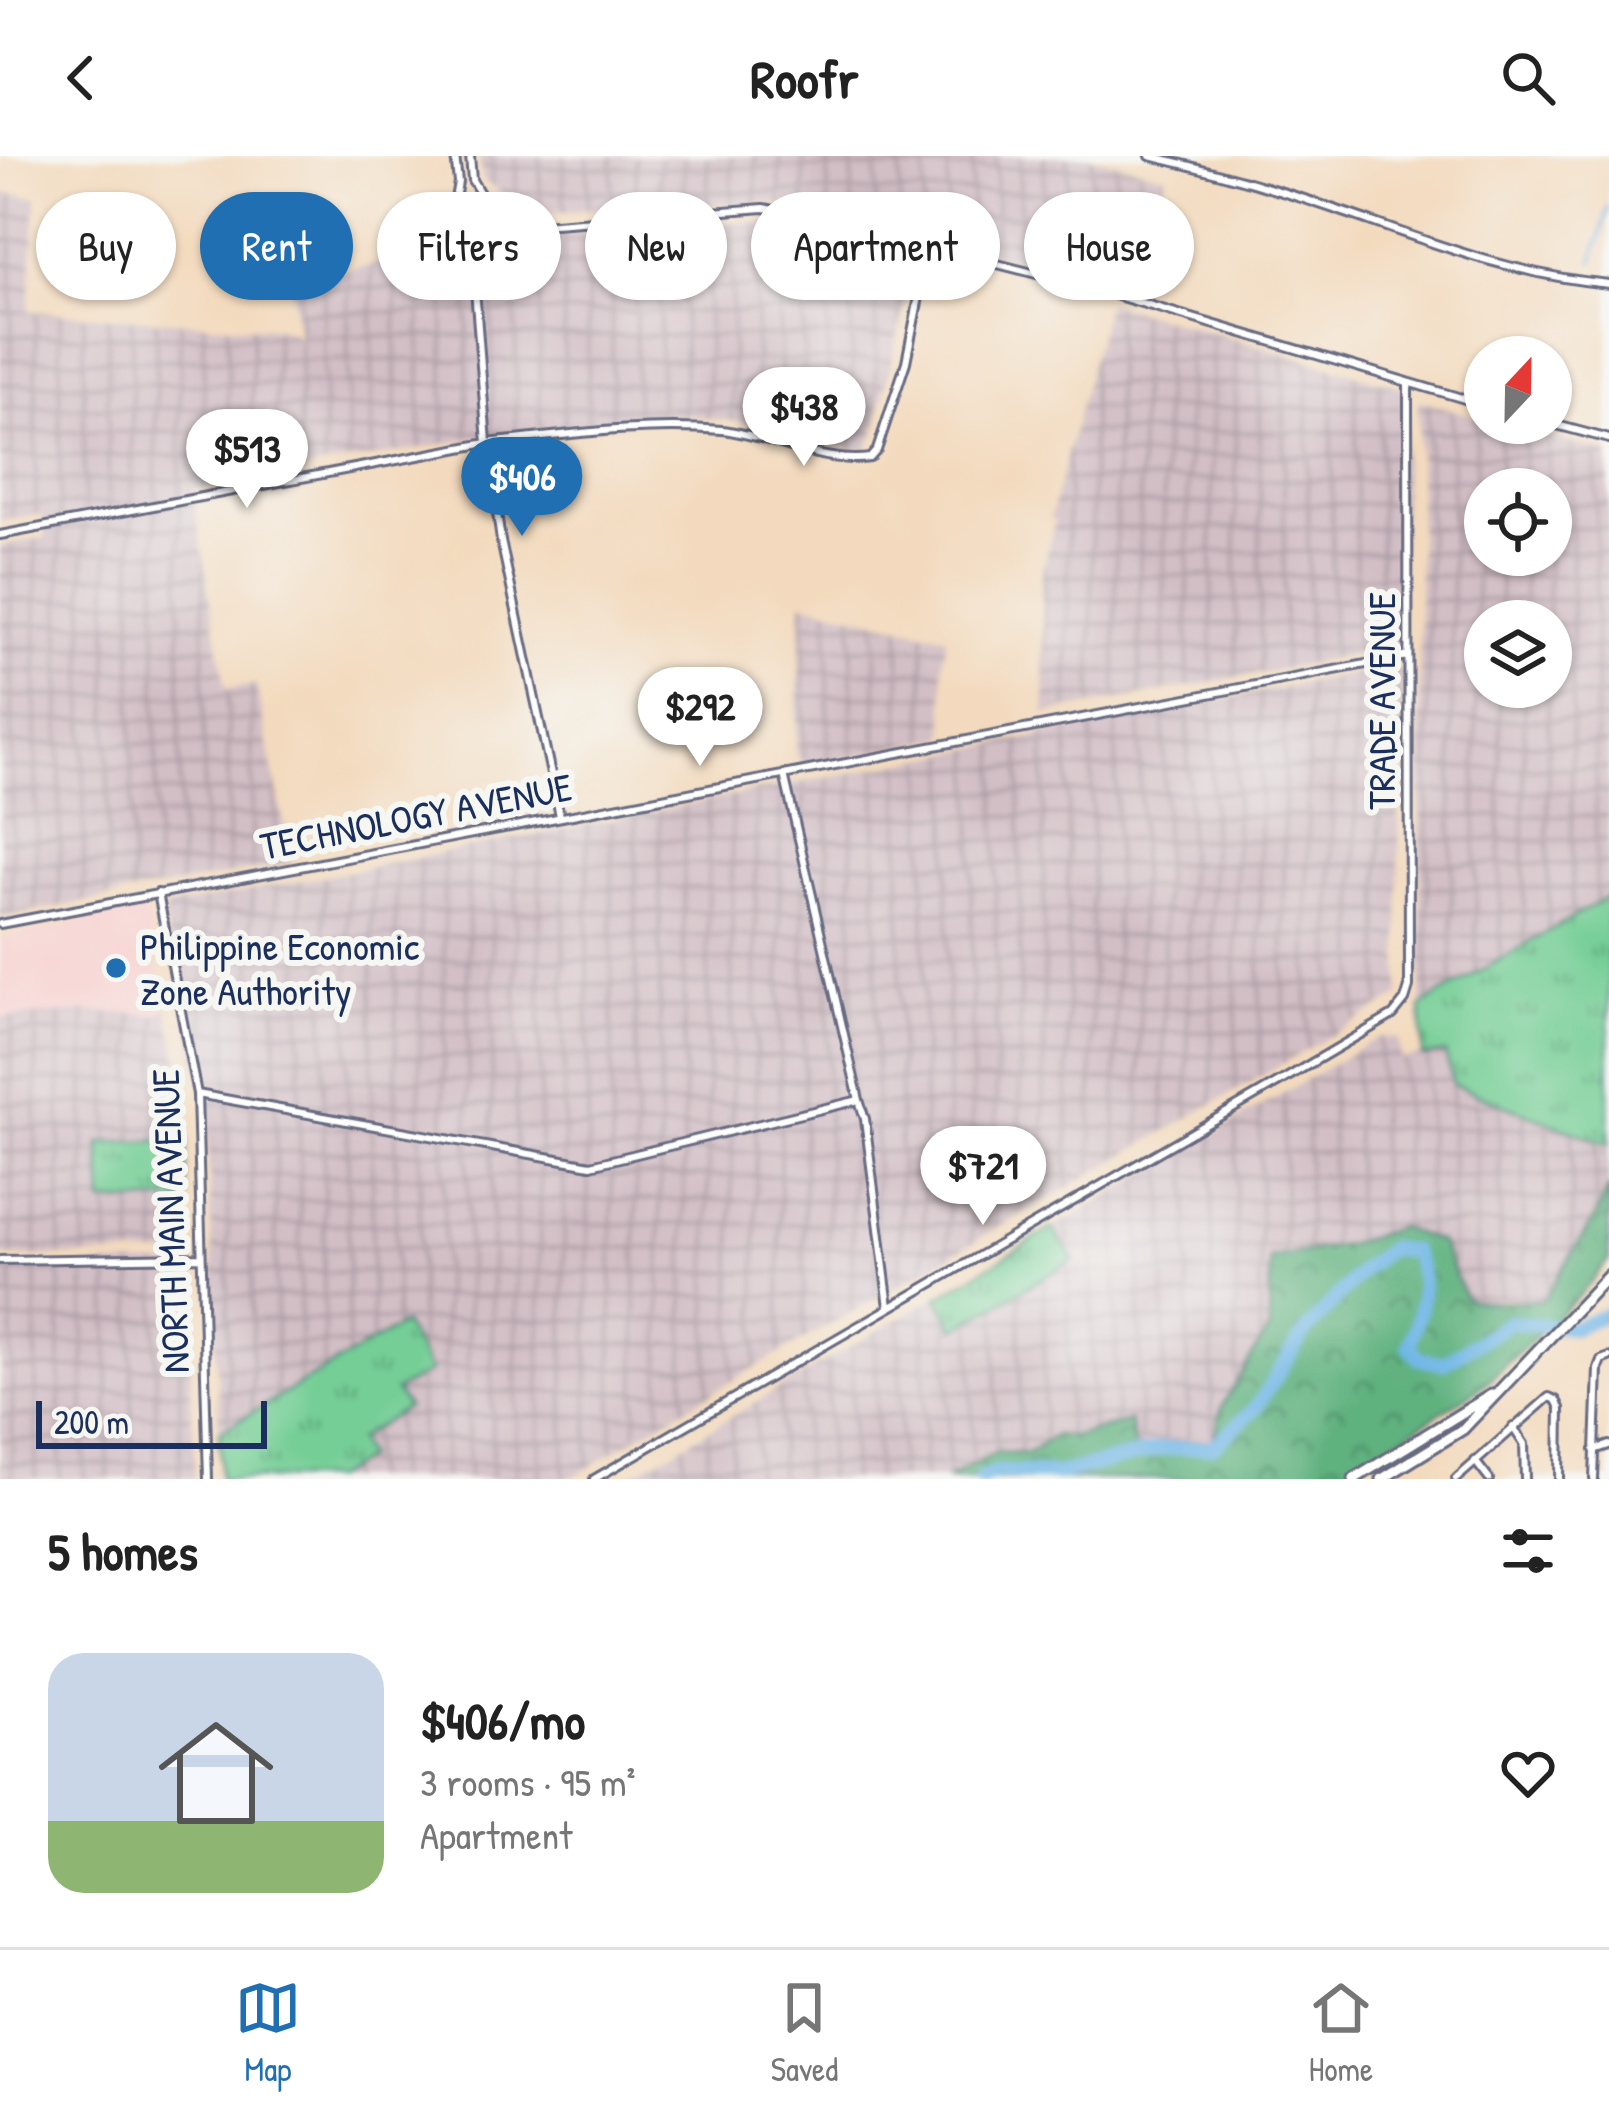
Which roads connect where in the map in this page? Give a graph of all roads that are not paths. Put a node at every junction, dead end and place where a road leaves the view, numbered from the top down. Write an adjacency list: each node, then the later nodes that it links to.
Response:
1 (455, 156): 4 (street)
2 (470, 156): 5 (street)
3 (1150, 156): 9 (street)
4 (456, 192)
5 (479, 192)
6 (751, 209): 7 (street)
7 (561, 223)
8 (1000, 266): 12 (street)
9 (1609, 284)
10 (476, 300): 16 (street)
11 (918, 300): 16 (street)
12 (1408, 382): 13 (street); 18 (street, TRADE AVENUE)
13 (1464, 399)
14 (1572, 429): 15 (street)
15 (1609, 439)
16 (488, 443): 17 (street); 20 (street)
17 (0, 535)
18 (1408, 656): 19 (street, TECHNOLOGY AVENUE); 28 (street, TRADE AVENUE)
19 (784, 774): 20 (street, TECHNOLOGY AVENUE); 24 (street)
20 (560, 816): 21 (street, TECHNOLOGY AVENUE)
21 (158, 892): 22 (street, TECHNOLOGY AVENUE); 23 (street, NORTH MAIN AVENUE)
22 (0, 924)
23 (197, 1094): 24 (street); 25 (street, NORTH MAIN AVENUE)
24 (859, 1100): 28 (street)
25 (201, 1257): 26 (street); 35 (street, NORTH MAIN AVENUE)
26 (0, 1260)
27 (1609, 1275): 30 (main road)
28 (889, 1307): 36 (street)
29 (1609, 1358): 33 (street)
30 (1506, 1386): 37 (main road); 38 (main road)
31 (1513, 1427): 34 (street); 41 (street); 42 (street)
32 (1609, 1445): 33 (street)
33 (1594, 1450): 43 (street)
34 (1475, 1461): 39 (street); 40 (street)
35 (208, 1479)
36 (595, 1479)
37 (1354, 1479)
38 (1382, 1479)
39 (1456, 1479)
40 (1489, 1479)
41 (1525, 1479)
42 (1558, 1479)
43 (1594, 1479)

